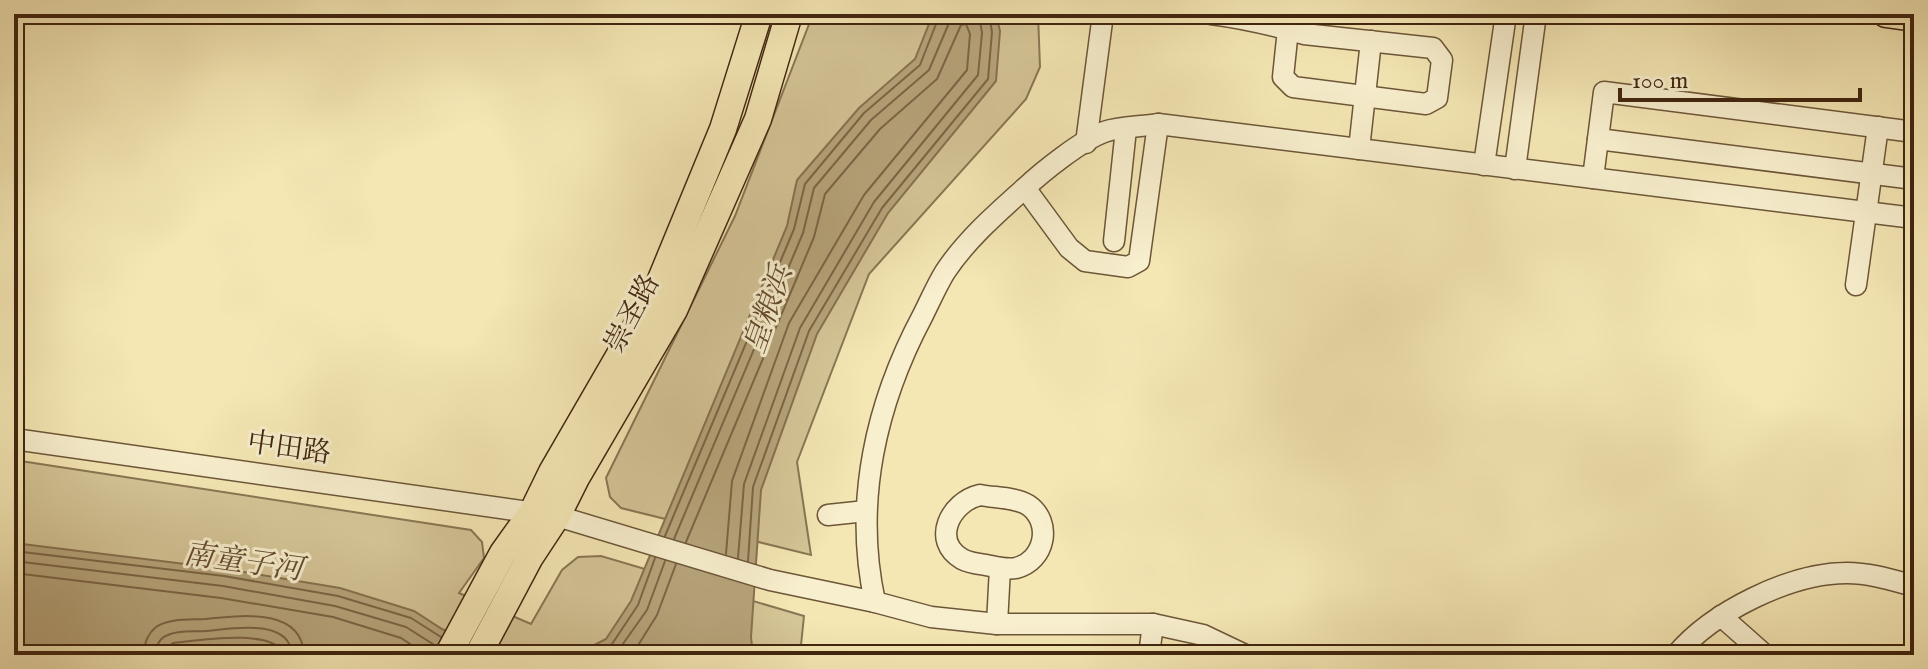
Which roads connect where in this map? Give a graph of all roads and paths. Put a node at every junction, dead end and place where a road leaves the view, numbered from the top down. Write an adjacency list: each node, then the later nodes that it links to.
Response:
1 (759, 14): 31 (main road, 崇圣路)
2 (789, 14): 31 (main road, 崇圣路)
3 (1103, 14): 17 (street)
4 (1211, 14): 9 (street)
5 (1506, 14): 19 (street)
6 (1536, 14): 20 (street)
7 (1886, 14): 8 (main road)
8 (1914, 18)
9 (1288, 29): 10 (street); 11 (street)
10 (1371, 41): 11 (street); 11 (street)
11 (1365, 96): 18 (street)
12 (1158, 124): 14 (street); 18 (street); 24 (street)
13 (1878, 127): 15 (street); 16 (street); 21 (street)
14 (1126, 129): 17 (street); 27 (street)
15 (1914, 132)
16 (1598, 139): 21 (street); 22 (street)
17 (1086, 143): 24 (street)
18 (1359, 149): 19 (street)
19 (1484, 165): 20 (street)
20 (1515, 169): 22 (street)
21 (1872, 174): 23 (street); 25 (street)
22 (1593, 178): 25 (street)
23 (1914, 179)
24 (1025, 188): 30 (street)
25 (1867, 213): 26 (street); 28 (street)
26 (1914, 218)
27 (1114, 241)
28 (1856, 285)
29 (14, 439): 31 (street, 中田路)
30 (866, 511): 32 (street); 35 (street)
31 (545, 514): 35 (street, 中田路); 39 (main road, 崇圣路); 40 (main road, 崇圣路)
32 (828, 515)
33 (1000, 568): 33 (street); 37 (street)
34 (1914, 586): 36 (street)
35 (875, 602): 37 (street, 中田路)
36 (1721, 616): 43 (street); 44 (street)
37 (997, 624): 38 (street, 中田路)
38 (1153, 624): 41 (street); 42 (street, 中田路)
39 (448, 655)
40 (478, 655)
41 (1149, 655)
42 (1245, 655)
43 (1676, 655)
44 (1765, 655)

